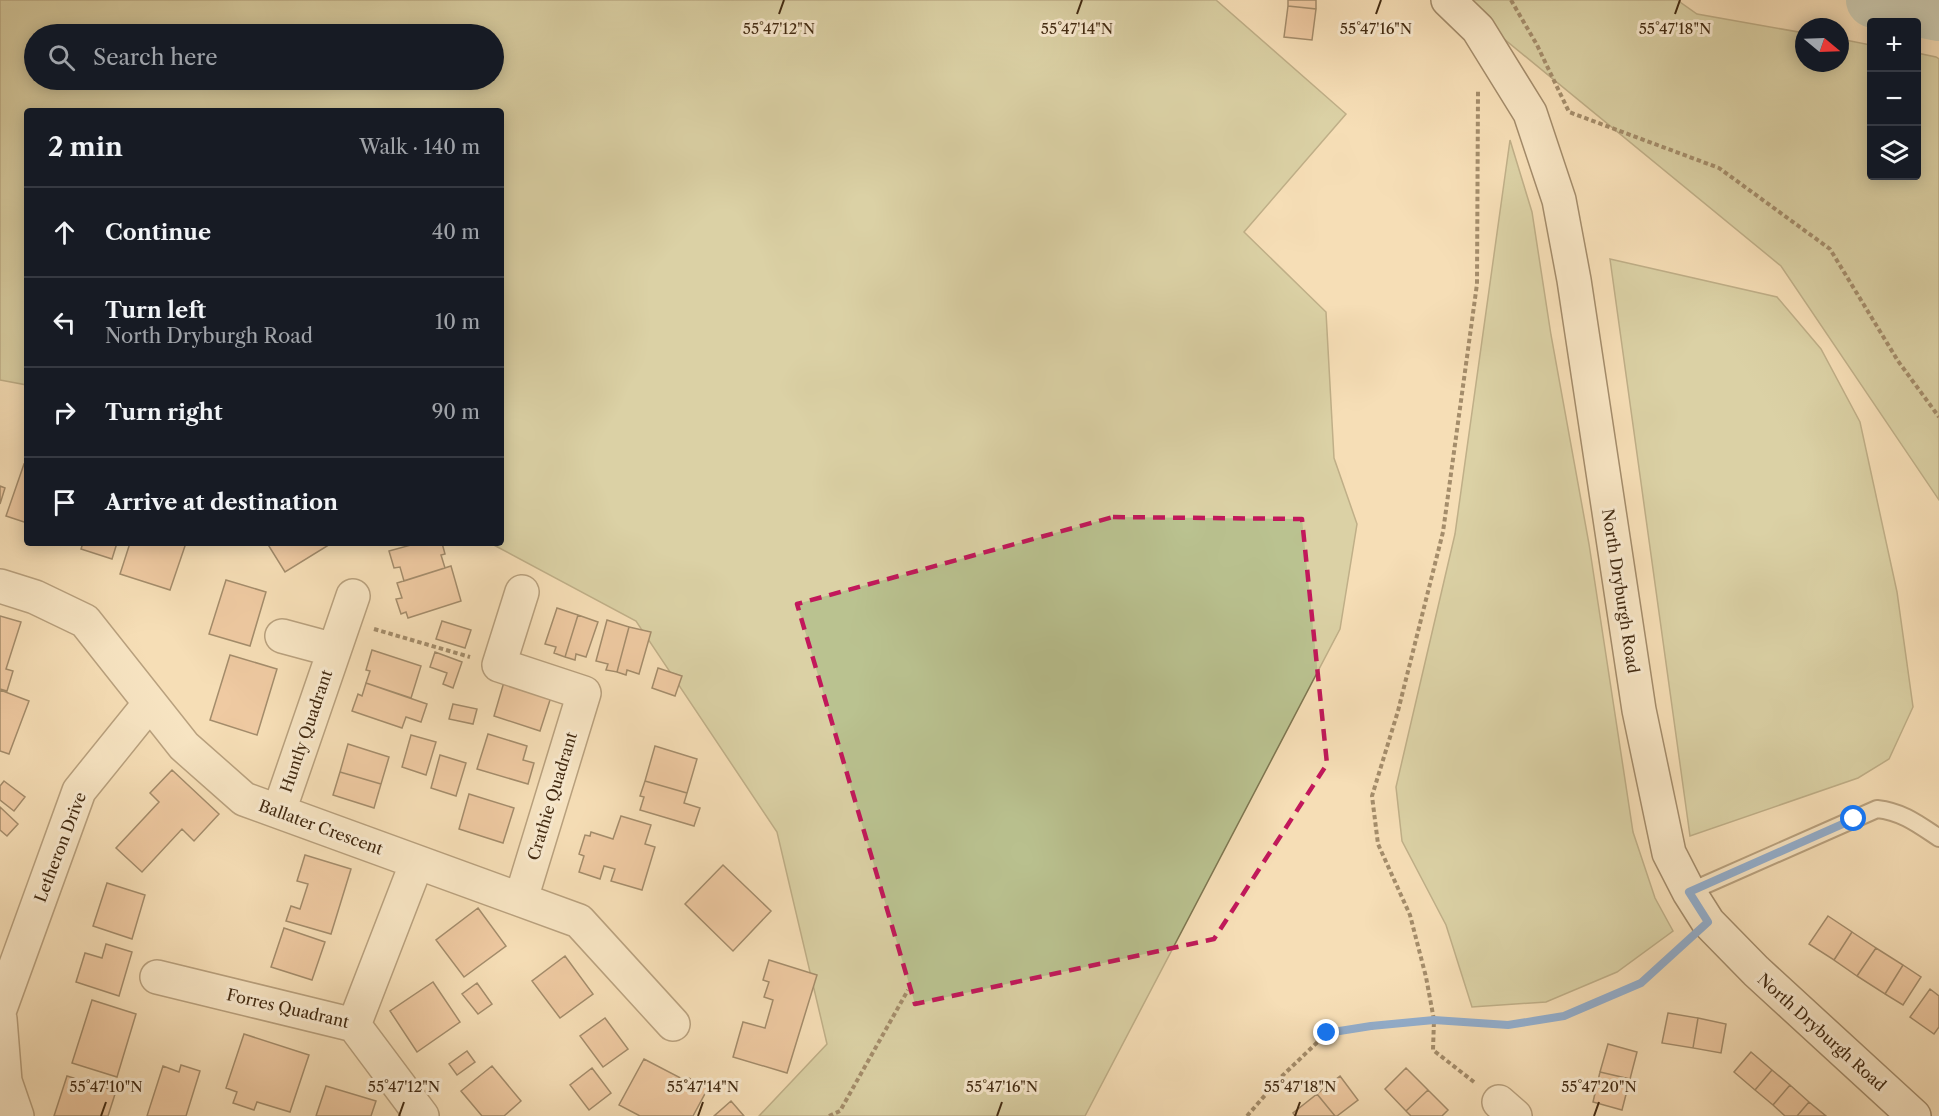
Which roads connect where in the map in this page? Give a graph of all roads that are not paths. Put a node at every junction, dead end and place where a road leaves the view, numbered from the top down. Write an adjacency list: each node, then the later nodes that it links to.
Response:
1 (1448, 0): 9 (street, North Dryburgh Road)
2 (0, 586): 5 (street, Ballater Crescent)
3 (522, 592): 10 (street, Crathie Quadrant)
4 (282, 636): 6 (street, Huntly Quadrant)
5 (150, 703): 6 (street, Ballater Crescent); 12 (street, Letheron Drive)
6 (279, 812): 8 (street, Ballater Crescent)
7 (1939, 838): 9 (lane)
8 (417, 862): 10 (street, Ballater Crescent); 15 (street, Forres Quadrant)
9 (1689, 892): 18 (street, North Dryburgh Road)
10 (521, 899): 14 (street, Ballater Crescent)
11 (157, 977): 15 (street, Forres Quadrant)
12 (0, 1009)
13 (0, 1019): 16 (street)
14 (672, 1024)
15 (354, 1025): 17 (street)
16 (17, 1116)
17 (422, 1116)
18 (1914, 1116)

